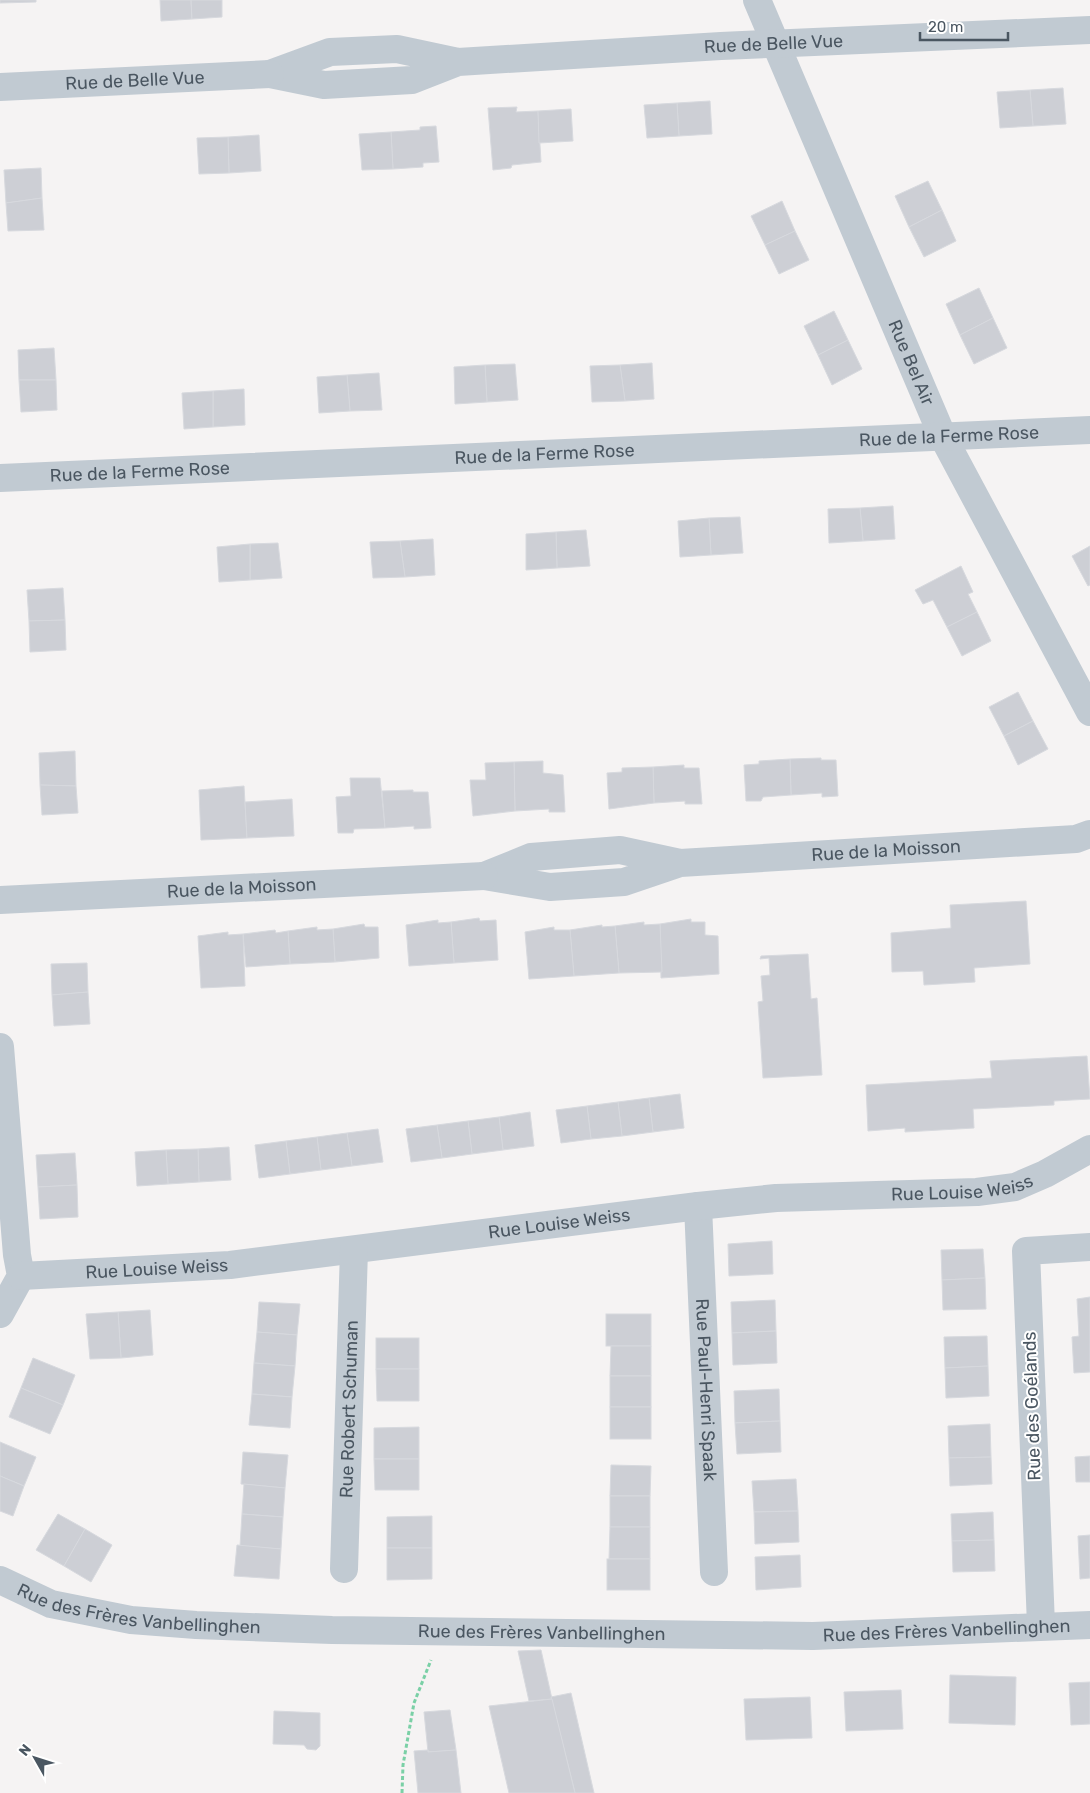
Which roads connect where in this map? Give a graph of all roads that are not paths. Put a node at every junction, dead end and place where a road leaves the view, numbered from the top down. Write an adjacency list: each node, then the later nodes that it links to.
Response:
1 (757, 0): 3 (street, Rue Bel Air)
2 (1090, 30): 3 (street, Rue de Belle Vue)
3 (776, 45): 4 (street, Rue de Belle Vue); 6 (street, Rue Bel Air)
4 (0, 87)
5 (1090, 430): 6 (street, Rue de la Ferme Rose)
6 (942, 435): 7 (street, Rue de la Ferme Rose); 8 (street, Rue Bel Air)
7 (0, 478)
8 (1090, 712)
9 (1090, 834): 10 (street, Rue de la Moisson)
10 (0, 900)
11 (1, 1060): 16 (street)
12 (1090, 1149): 13 (street, Rue Louise Weiss)
13 (698, 1206): 15 (street, Rue Louise Weiss); 19 (street, Rue Paul-Henri Spaak)
14 (1090, 1247): 22 (street, Rue des Goélands)
15 (354, 1250): 16 (street, Rue Louise Weiss); 18 (street, Rue Robert Schuman)
16 (12, 1262): 17 (street)
17 (0, 1314)
18 (344, 1569)
19 (714, 1572)
20 (0, 1580): 22 (street, Rue des Frères Vanbellinghen)
21 (1090, 1625): 22 (street, Rue des Frères Vanbellinghen)
22 (1040, 1626)

